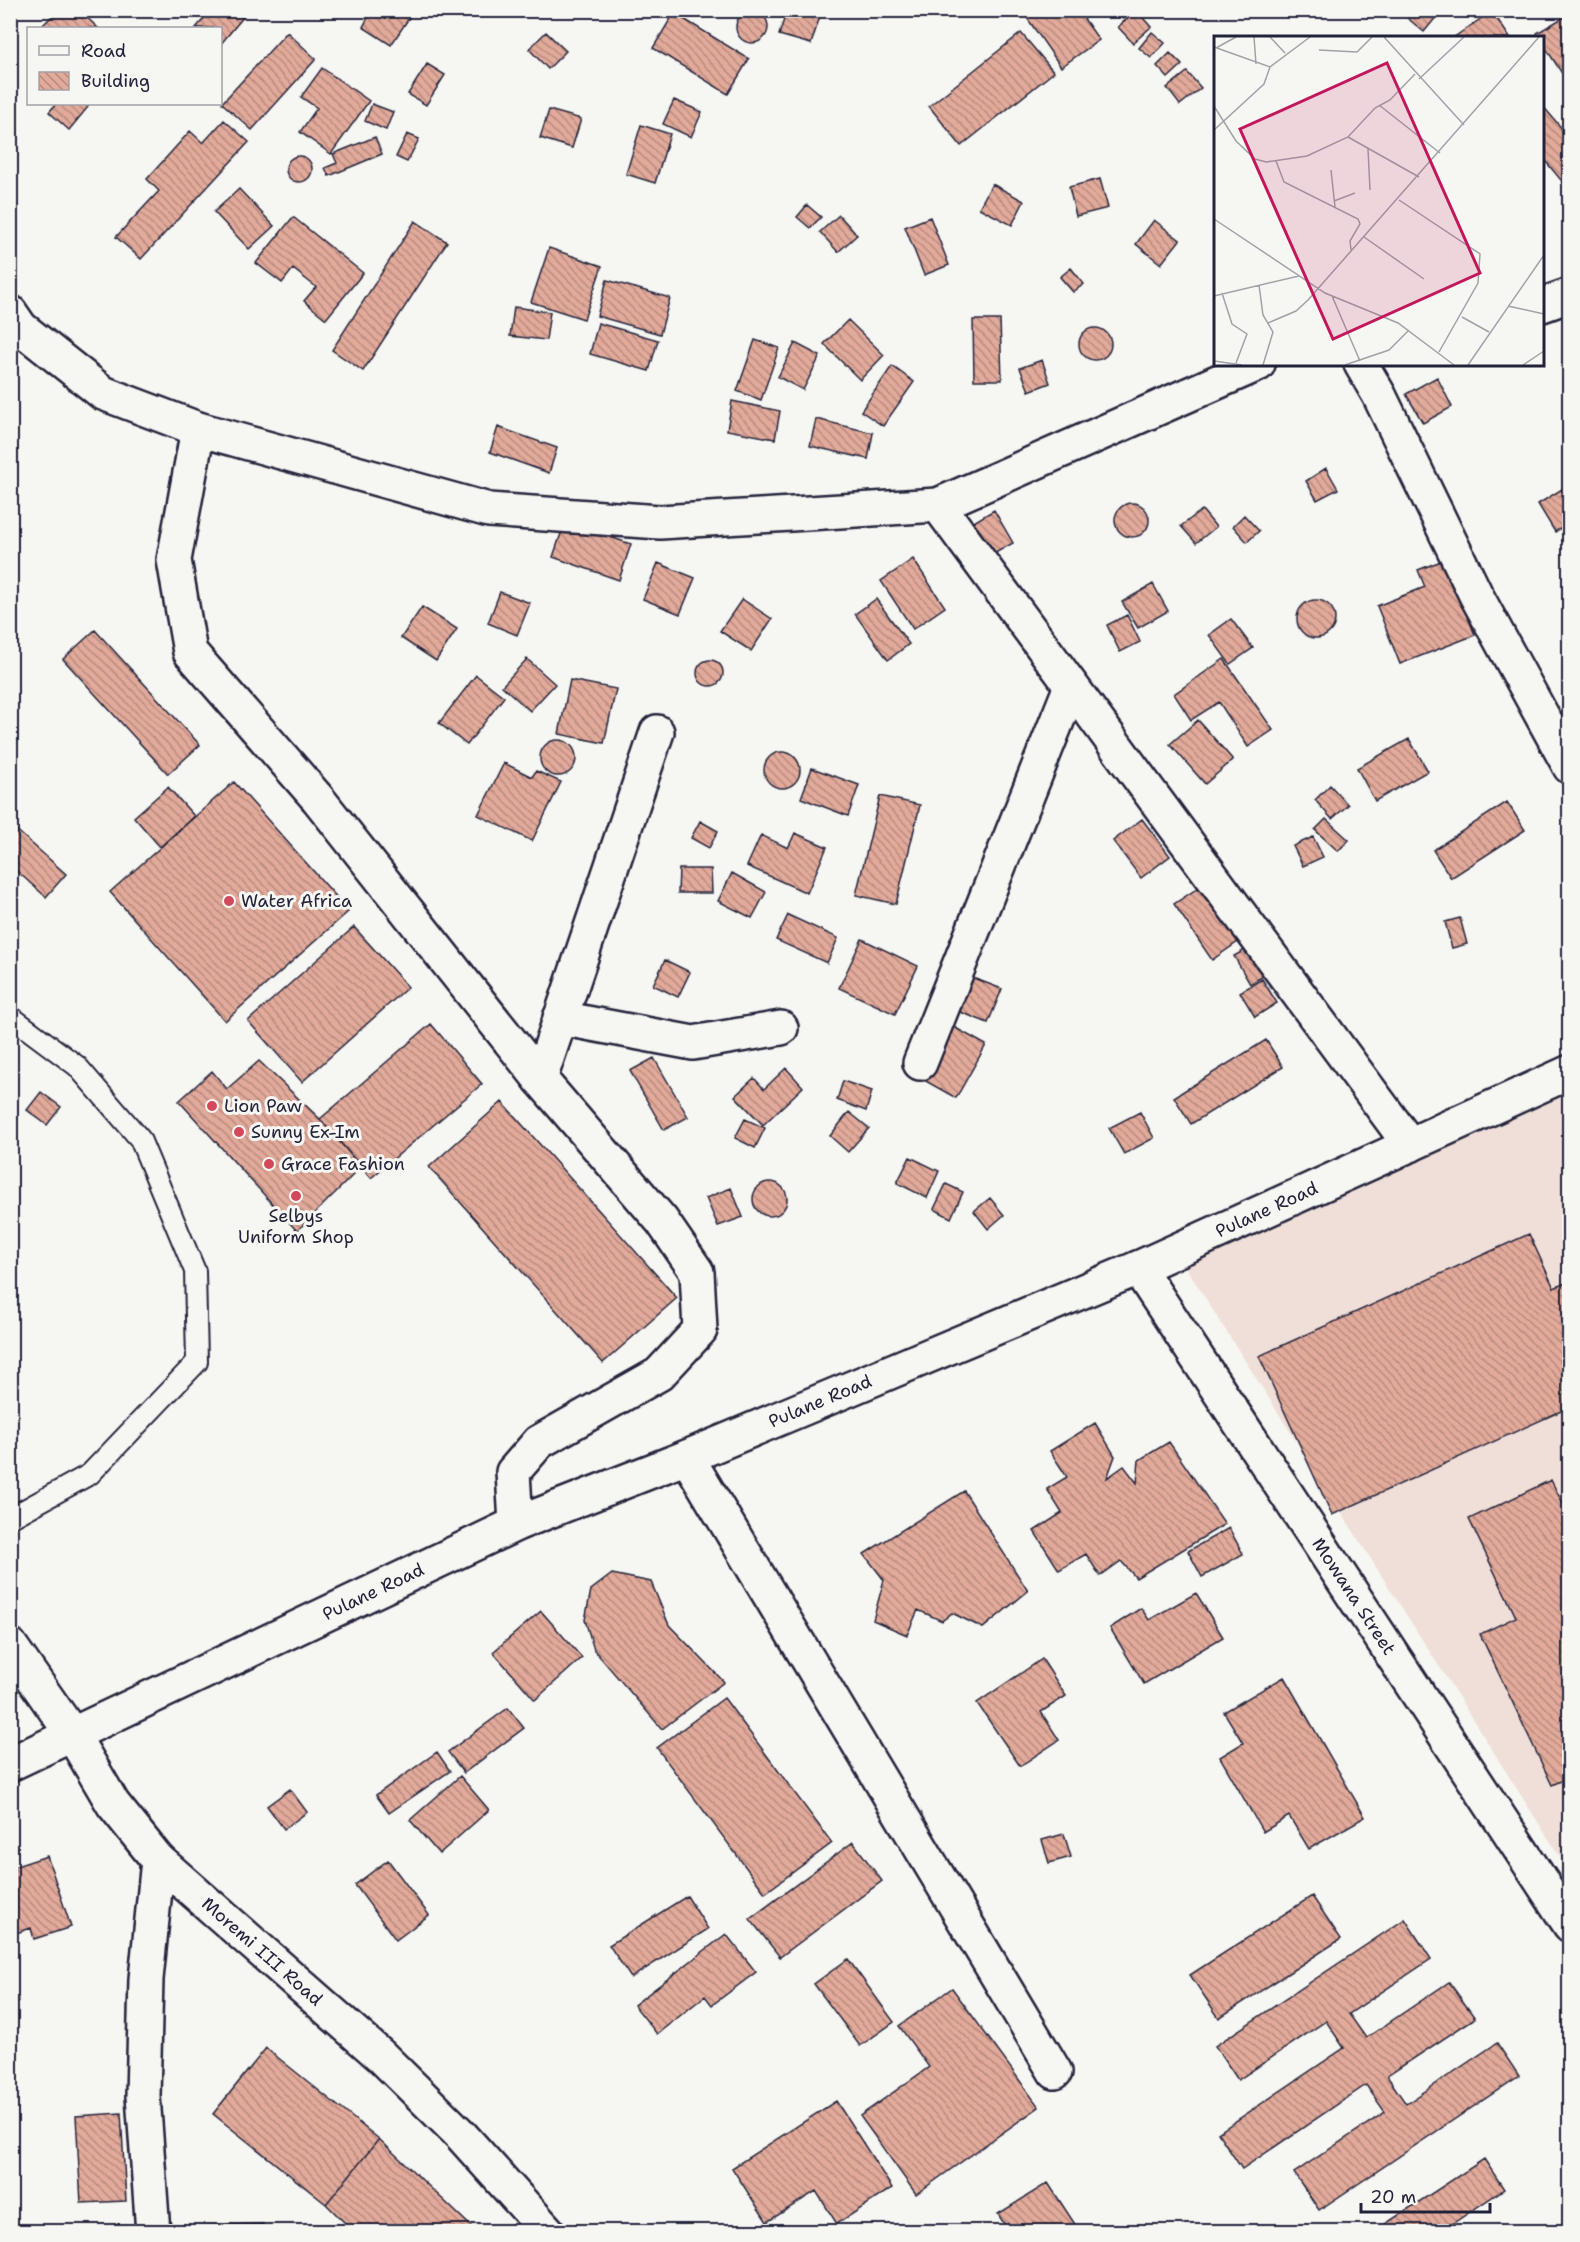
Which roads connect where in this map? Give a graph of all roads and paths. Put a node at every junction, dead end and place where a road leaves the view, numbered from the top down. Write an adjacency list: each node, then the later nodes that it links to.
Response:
1 (1569, 294): 2 (street)
2 (1544, 304)
3 (10, 312): 6 (street)
4 (1253, 366): 7 (street)
5 (1362, 366): 10 (street)
6 (198, 429): 7 (street); 16 (street)
7 (938, 505): 8 (street)
8 (1071, 686): 14 (street); 17 (street)
9 (657, 732): 12 (street)
10 (1569, 767)
11 (10, 1017): 20 (lane)
12 (560, 1018): 13 (street); 16 (street)
13 (781, 1028)
14 (920, 1064)
15 (1569, 1072): 17 (street, Pulane Road)
16 (540, 1079): 21 (street)
17 (1410, 1145): 18 (street, Pulane Road)
18 (1138, 1268): 19 (street, Pulane Road); 26 (street, Mowana Street)
19 (687, 1457): 21 (street, Pulane Road); 27 (street)
20 (10, 1518)
21 (516, 1524): 23 (street, Pulane Road)
22 (10, 1645): 23 (street, Moremi III Road)
23 (72, 1734): 24 (street, Pulane Road); 25 (street, Moremi III Road)
24 (10, 1764)
25 (158, 1860): 28 (street); 29 (street, Moremi III Road)
26 (1569, 1925)
27 (1055, 2072)
28 (153, 2232)
29 (548, 2232)

